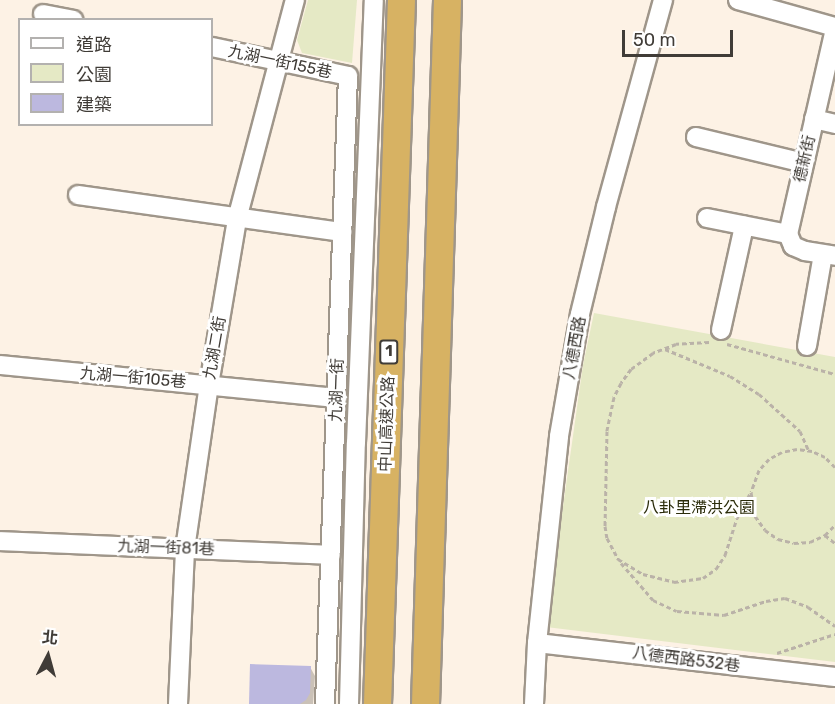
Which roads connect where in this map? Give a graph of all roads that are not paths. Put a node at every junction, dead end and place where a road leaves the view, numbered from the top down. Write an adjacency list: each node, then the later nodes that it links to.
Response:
1 (296, 0): 11 (street, 九湖二街)
2 (374, 0): 36 (street)
3 (401, 0): 37 (highway, 中山高速公路 / 1)
4 (447, 0): 38 (highway)
5 (663, 0): 32 (street, 八德西路)
6 (738, 0): 9 (street)
7 (43, 14): 8 (street)
8 (63, 18)
9 (835, 28): 13 (street, 德新街)
10 (213, 47): 11 (street, 九湖一街155巷)
11 (278, 61): 12 (street, 九湖一街155巷); 19 (street, 九湖二街)
12 (348, 76): 21 (street, 九湖一街)
13 (814, 119): 14 (street); 16 (street, 德新街)
14 (835, 124)
15 (696, 137): 16 (street)
16 (804, 163): 22 (street, 德新街)
17 (78, 195): 19 (street)
18 (707, 218): 20 (street)
19 (237, 219): 21 (street); 27 (street, 九湖二街)
20 (744, 225): 22 (street); 24 (street)
21 (342, 232): 28 (street, 九湖一街)
22 (788, 234): 23 (street)
23 (829, 255): 25 (street)
24 (722, 330)
25 (807, 345)
26 (0, 365): 27 (street, 九湖一街105巷)
27 (209, 385): 28 (street, 九湖一街105巷); 30 (street, 九湖二街)
28 (337, 398): 31 (street, 九湖一街)
29 (0, 541): 30 (street, 九湖一街81巷)
30 (185, 549): 31 (street, 九湖一街81巷); 34 (street, 九湖二街)
31 (331, 555): 35 (street, 九湖一街)
32 (537, 643): 33 (street, 八德西路532巷); 39 (street, 八德西路)
33 (835, 677)
34 (178, 704)
35 (325, 704)
36 (349, 704)
37 (377, 704)
38 (425, 704)
39 (534, 704)

